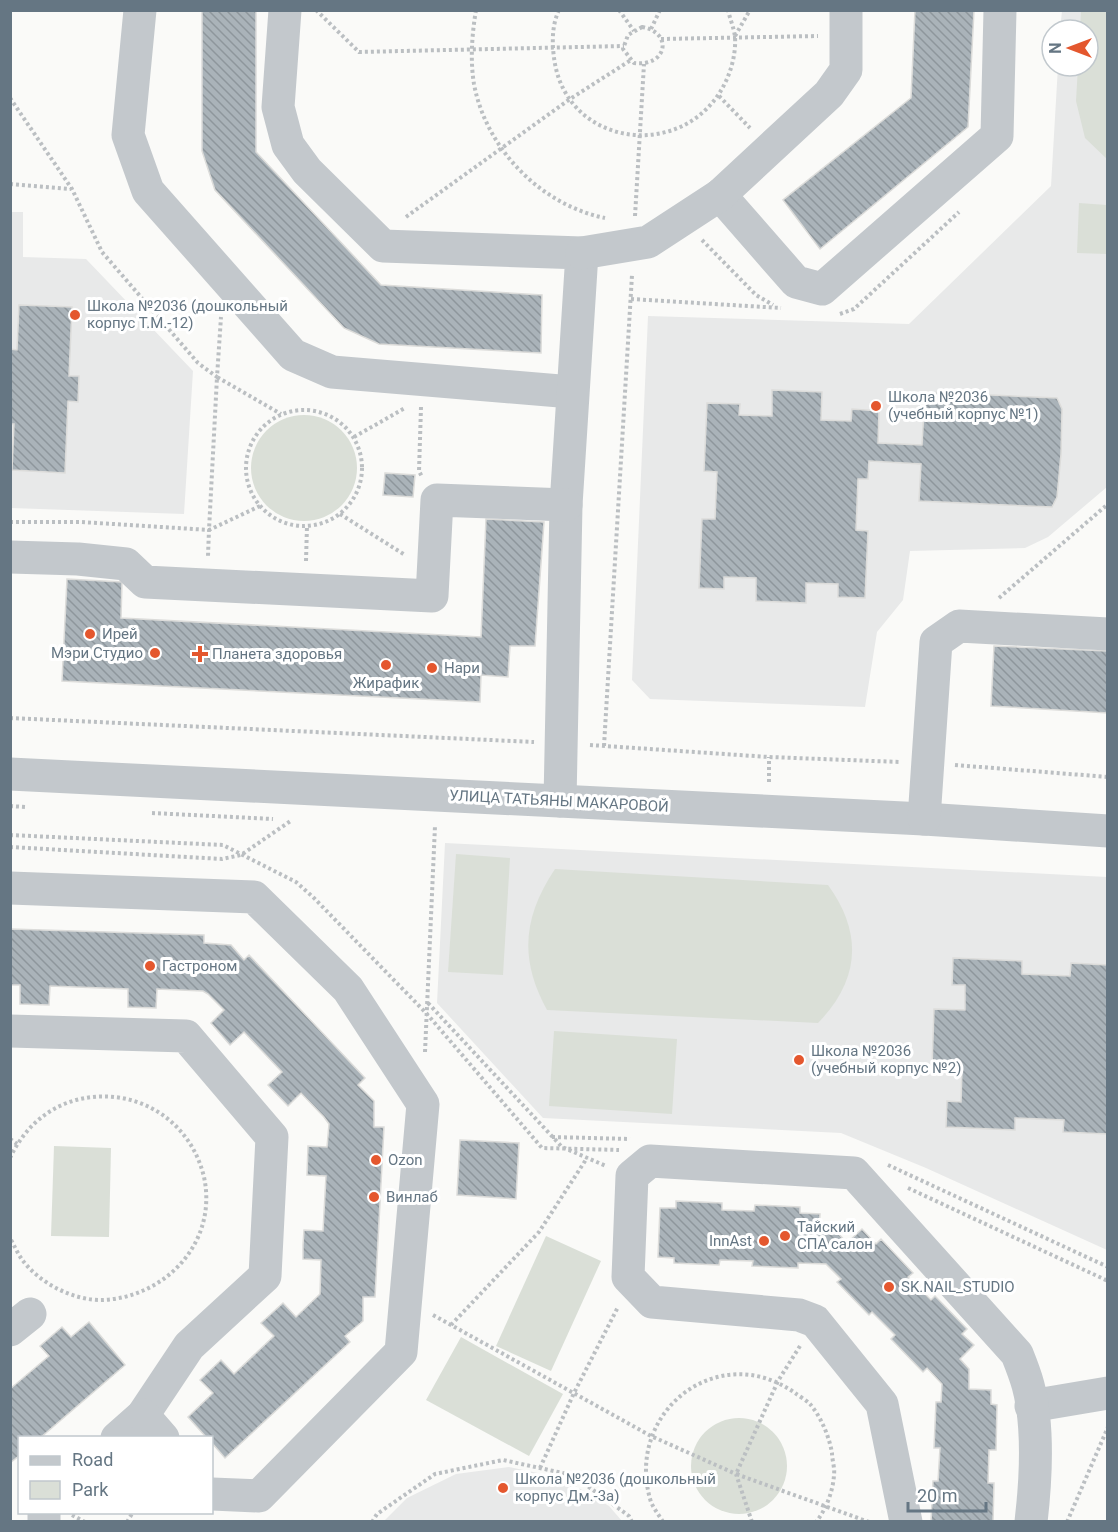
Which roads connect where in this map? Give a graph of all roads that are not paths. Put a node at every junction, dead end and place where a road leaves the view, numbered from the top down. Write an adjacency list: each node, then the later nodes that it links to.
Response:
1 (140, 10): 7 (street)
2 (285, 10): 6 (street)
3 (1000, 10): 5 (street)
4 (846, 23): 5 (street)
5 (720, 195): 6 (street)
6 (582, 253): 7 (street)
7 (572, 392): 8 (street)
8 (566, 505): 9 (street); 12 (street)
9 (10, 556)
10 (1107, 634): 13 (street)
11 (10, 774): 12 (street, УЛИЦА ТАТЬЯНЫ МАКАРОВОЙ)
12 (560, 801): 13 (street, УЛИЦА ТАТЬЯНЫ МАКАРОВОЙ)
13 (924, 819): 14 (street, УЛИЦА ТАТЬЯНЫ МАКАРОВОЙ)
14 (1107, 831)
15 (10, 888): 21 (street)
16 (10, 1031): 19 (street)
17 (1107, 1393): 18 (street)
18 (1031, 1406): 22 (street); 23 (street)
19 (153, 1426): 20 (street)
20 (120, 1436)
21 (213, 1494)
22 (906, 1521)
23 (1031, 1521)

